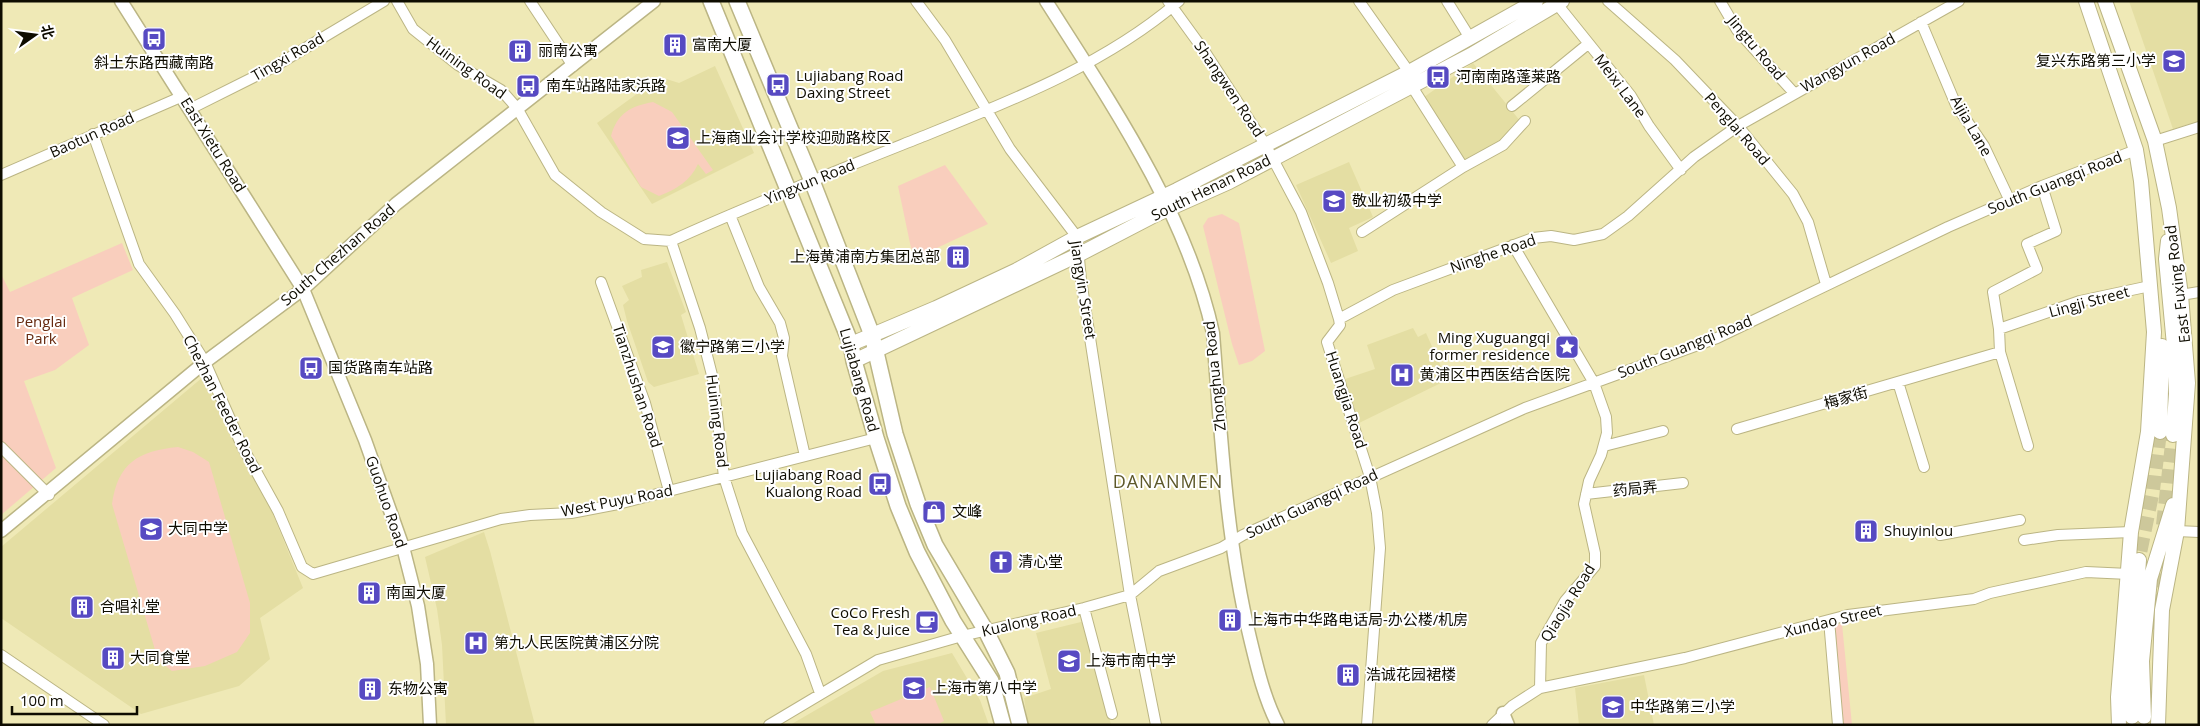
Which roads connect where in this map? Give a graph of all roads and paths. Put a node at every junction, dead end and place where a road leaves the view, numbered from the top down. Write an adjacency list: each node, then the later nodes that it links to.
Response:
1 (121, 1): 28 (street, East Xietu Road)
2 (384, 1): 31 (street, Tingxi Road)
3 (397, 1): 30 (street, Huining Road)
4 (530, 1): 25 (street)
5 (654, 1): 25 (street, South Chezhan Road)
6 (711, 1): 46 (main road, Lujiabang Road)
7 (737, 1): 44 (main road, Lujiabang Road)
8 (916, 1): 32 (street, Jiangyin Street)
9 (1046, 1): 24 (street, Zhonghua Road)
10 (1359, 1): 26 (street)
11 (1447, 1): 22 (street)
12 (1536, 1): 20 (main road, South Henan Road)
13 (1608, 1): 34 (street, Penglai Road)
14 (1720, 1): 27 (street, Jingtu Road)
15 (1959, 1): 21 (street, Wangyun Road)
16 (2086, 1): 39 (main road, East Fuxing Road)
17 (2105, 1): 37 (main road, East Fuxing Road)
18 (1560, 2): 23 (street, Meixi Lane); 26 (main road, South Henan Road)
19 (1173, 3): 24 (street, Yingxun Road); 38 (street, Shangwen Road)
20 (1521, 5): 22 (main road, South Henan Road)
21 (1921, 22): 27 (street, Wangyun Road); 47 (street, Aijia Lane)
22 (1470, 38): 26 (main road, South Henan Road)
23 (1588, 44): 29 (street); 42 (street, Meixi Lane)
24 (1086, 64): 32 (street, Yingxun Road); 48 (street, Zhonghua Road)
25 (573, 66): 30 (street, South Chezhan Road)
26 (1410, 78): 38 (main road, South Henan Road); 40 (main road, South Henan Road); 41 (street)
27 (1794, 93): 34 (street, Wangyun Road)
28 (183, 96): 31 (street, East Xietu Road); 36 (street, Baotun Road)
29 (1512, 106)
30 (517, 108): 54 (street, Huining Road); 60 (street, South Chezhan Road)
31 (190, 109): 60 (street, East Xietu Road)
32 (986, 111): 44 (street, Yingxun Road); 53 (street, Jiangyin Street)
33 (1525, 121): 41 (street)
34 (1738, 126): 42 (street, Ninghe Road); 58 (street, Penglai Road)
35 (2199, 127): 37 (street)
36 (94, 134): 43 (street, Baotun Road); 70 (street, Chezhan Feeder Road)
37 (2155, 141): 50 (main road, East Fuxing Road)
38 (1265, 144): 40 (street, Shangwen Road); 48 (main road, South Henan Road)
39 (2136, 150): 45 (street, South Guangqi Road); 52 (main road, East Fuxing Road)
40 (1272, 158): 48 (main road, South Henan Road); 63 (street, Shangwen Road)
41 (1462, 167): 51 (street)
42 (1681, 170): 55 (street, Ninghe Road)
43 (1, 175)
44 (812, 181): 46 (street, Yingxun Road); 65 (main road, Lujiabang Road)
45 (2042, 186): 47 (street, South Guangqi Road); 64 (street)
46 (788, 190): 49 (street, Yingxun Road); 66 (main road, Lujiabang Road)
47 (2010, 202): 58 (street, South Guangqi Road)
48 (1165, 203): 53 (main road, South Henan Road); 56 (main road, South Henan Road); 95 (street, Zhonghua Road)
49 (730, 215): 54 (street, Yingxun Road); 79 (street)
50 (2171, 223): 52 (main road); 62 (main road, East Fuxing Road)
51 (1362, 232)
52 (2146, 232): 59 (main road, East Fuxing Road)
53 (1077, 237): 56 (street, Jiangyin Street); 65 (main road, South Henan Road)
54 (671, 241): 82 (street, Huining Road)
55 (1513, 245): 63 (street, Ninghe Road); 72 (street, Qiaojia Road)
56 (1080, 254): 67 (main road, South Henan Road); 99 (street, Jiangyin Street)
57 (601, 282): 85 (street, Tianzhushan Road)
58 (1826, 284): 72 (street, South Guangqi Road)
59 (2150, 286): 64 (street, Lingji Street); 89 (main road, East Fuxing Road)
60 (303, 289): 70 (street, South Chezhan Road); 96 (street, Guohuo Road)
61 (2199, 292): 62 (street)
62 (2181, 296): 81 (main road, East Fuxing Road)
63 (1339, 319): 83 (street, Huangjia Road)
64 (1999, 329): 68 (street)
65 (872, 335): 66 (main road, South Henan Road); 67 (main road, Lujiabang Road)
66 (851, 344): 69 (main road, Lujiabang Road)
67 (876, 352): 69 (main road, South Henan Road); 102 (main road, Lujiabang Road)
68 (2000, 352): 71 (street, 梅家街); 77 (street)
69 (854, 361): 75 (main road, Lujiabang Road)
70 (204, 362): 87 (street, South Chezhan Road); 97 (street, Chezhan Feeder Road)
71 (1898, 382): 73 (street, 梅家街); 80 (street)
72 (1594, 383): 76 (street, Qiaojia Road); 83 (street, South Guangqi Road)
73 (1737, 429)
74 (1663, 432): 76 (street)
75 (876, 438): 79 (street, West Puyu Road); 103 (main road, Lujiabang Road)
76 (1604, 446): 86 (street, Qiaojia Road)
77 (2028, 446)
78 (1, 447): 87 (street)
79 (806, 456): 82 (street, West Puyu Road)
80 (1924, 467)
81 (2182, 476): 89 (main road); 91 (main road, East Fuxing Road)
82 (724, 477): 85 (street, West Puyu Road); 106 (street, Huining Road)
83 (1370, 477): 95 (street, South Guangqi Road); 116 (street, Huangjia Road)
84 (1684, 484): 86 (street, 药局弄)
85 (669, 491): 96 (street, West Puyu Road)
86 (1586, 494): 105 (street, Qiaojia Road)
87 (48, 495): 90 (street, South Chezhan Road)
88 (2020, 520): 93 (street)
89 (2132, 526): 94 (street); 98 (main road, East Fuxing Road)
90 (1, 531)
91 (2177, 531): 92 (street); 120 (main road, East Fuxing Road)
92 (2199, 532)
93 (1940, 535)
94 (2024, 540)
95 (1232, 541): 99 (street, Kualong Road); 115 (street, Zhonghua Road)
96 (403, 547): 97 (street, West Puyu Road); 110 (street, Guohuo Road)
97 (302, 567)
98 (2129, 574): 101 (street, Xundao Street); 119 (main road, East Fuxing Road)
99 (1130, 595): 100 (street, Kualong Road); 114 (street, Jiangyin Street)
100 (1084, 608): 102 (street, Kualong Road); 107 (street)
101 (1829, 620): 105 (street, Xundao Street); 118 (street)
102 (986, 631): 103 (street, Kualong Road); 113 (main road, Lujiabang Road)
103 (962, 636): 106 (street, Kualong Road); 112 (main road, Lujiabang Road)
104 (1, 655): 109 (street)
105 (1540, 688): 108 (street)
106 (820, 693): 111 (street, Kualong Road)
107 (1112, 714)
108 (1506, 719): 117 (street)
109 (104, 725)
110 (430, 725)
111 (769, 725)
112 (1003, 725)
113 (1020, 725)
114 (1156, 725)
115 (1278, 725)
116 (1367, 725)
117 (1492, 725)
118 (1838, 725)
119 (2119, 725)
120 (2158, 725)

